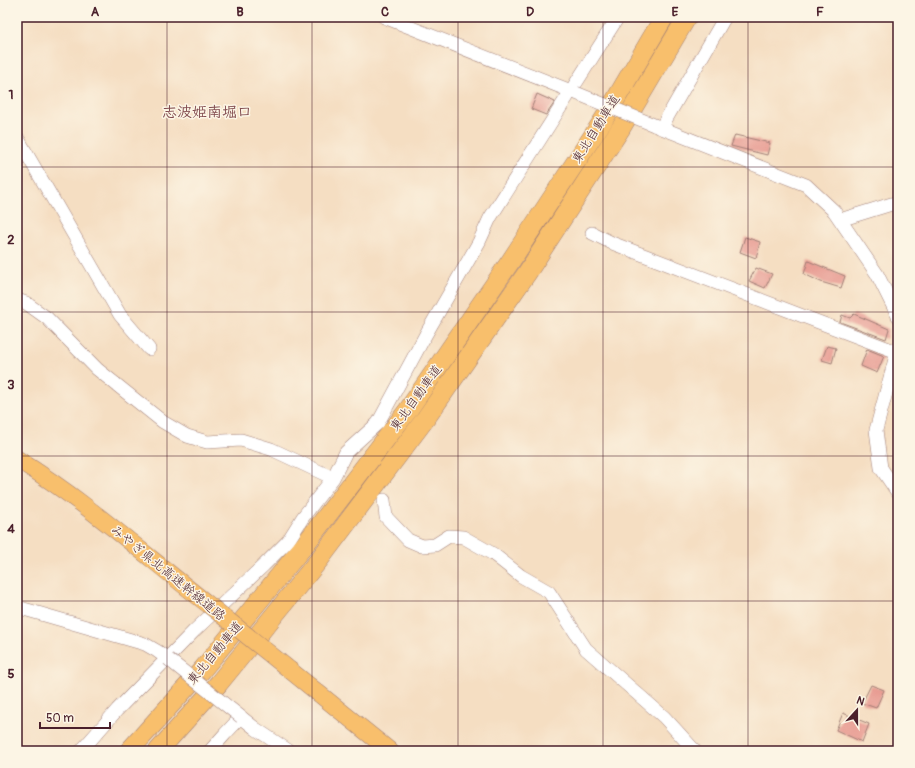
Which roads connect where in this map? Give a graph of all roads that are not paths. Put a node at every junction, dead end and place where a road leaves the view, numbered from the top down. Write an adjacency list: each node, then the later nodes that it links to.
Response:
1 (384, 17): 6 (street)
2 (618, 17): 6 (street)
3 (664, 17): 24 (highway, 東北自動車道)
4 (687, 17): 25 (highway, 東北自動車道)
5 (725, 17): 7 (street)
6 (573, 92): 7 (street, bridge); 17 (street)
7 (658, 126): 10 (street)
8 (17, 137): 14 (street)
9 (898, 202): 10 (street)
10 (840, 220): 13 (street)
11 (592, 234): 15 (street)
12 (17, 300): 17 (street)
13 (898, 316)
14 (149, 349)
15 (897, 350): 18 (street)
16 (17, 459): 28 (main road, みやぎ県北高速幹線道路, bridge)
17 (333, 478): 21 (street)
18 (898, 493)
19 (384, 500): 29 (street)
20 (17, 607): 21 (street)
21 (168, 659): 22 (street, bridge); 23 (street)
22 (241, 717): 26 (street); 27 (street)
23 (81, 751)
24 (128, 751)
25 (158, 751)
26 (210, 751)
27 (289, 751)
28 (390, 751)
29 (695, 751)

